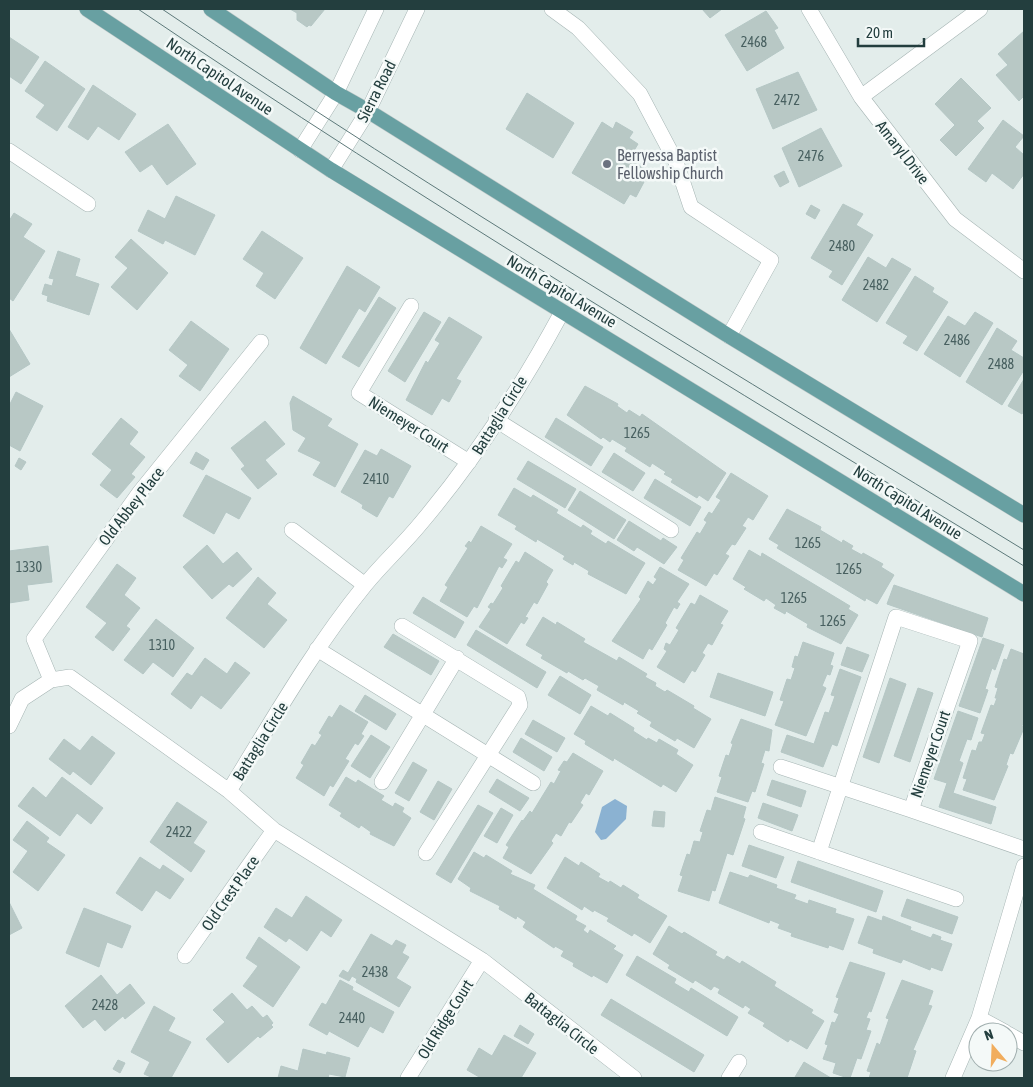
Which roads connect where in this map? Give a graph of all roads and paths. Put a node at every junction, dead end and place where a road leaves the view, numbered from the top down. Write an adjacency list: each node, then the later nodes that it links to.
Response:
1 (87, 9): 11 (main road, North Capitol Avenue)
2 (212, 9): 8 (main road)
3 (376, 9): 8 (street)
4 (416, 9): 10 (street, Sierra Road)
5 (552, 9): 18 (street)
6 (809, 9): 9 (street, Amaryl Drive)
7 (980, 9): 9 (street)
8 (336, 94): 10 (main road); 11 (street)
9 (861, 97): 15 (street, Amaryl Drive)
10 (368, 111): 13 (street, Sierra Road); 18 (main road)
11 (300, 150): 13 (main road, North Capitol Avenue)
12 (9, 151): 14 (street)
13 (331, 170): 17 (main road, North Capitol Avenue)
14 (88, 204)
15 (1024, 271)
16 (411, 306): 21 (street, Niemeyer Court)
17 (562, 312): 20 (street, Battaglia Circle); 26 (main road, North Capitol Avenue)
18 (729, 336): 22 (main road)
19 (261, 342): 30 (street, Old Abbey Place)
20 (496, 420): 21 (street, Battaglia Circle); 24 (street)
21 (470, 462): 25 (street, Battaglia Circle)
22 (1024, 515)
23 (292, 530): 25 (street)
24 (671, 530)
25 (365, 585): 28 (street, Battaglia Circle)
26 (1024, 594)
27 (402, 626): 29 (street)
28 (317, 650): 31 (street); 38 (street, Battaglia Circle)
29 (457, 658): 31 (street); 33 (street)
30 (51, 680): 32 (street); 38 (street)
31 (422, 715): 33 (street); 35 (street)
32 (9, 726)
33 (489, 756): 36 (street); 44 (street)
34 (781, 767): 37 (street)
35 (382, 782)
36 (533, 783)
37 (840, 787): 39 (street); 39 (street, Niemeyer Court); 43 (street)
38 (229, 790): 40 (street, Battaglia Circle)
39 (911, 810): 42 (street, Niemeyer Court)
40 (274, 830): 47 (street, Old Crest Place); 48 (street, Battaglia Circle)
41 (761, 832): 43 (street)
42 (1024, 849)
43 (819, 852): 46 (street)
44 (426, 853)
45 (1024, 866): 49 (street)
46 (956, 898)
47 (185, 956)
48 (482, 960): 52 (street, Old Ridge Court); 53 (street, Battaglia Circle)
49 (979, 1018): 50 (street); 55 (street)
50 (986, 1022)
51 (740, 1062): 54 (street)
52 (408, 1078)
53 (634, 1078)
54 (729, 1078)
55 (953, 1078)

